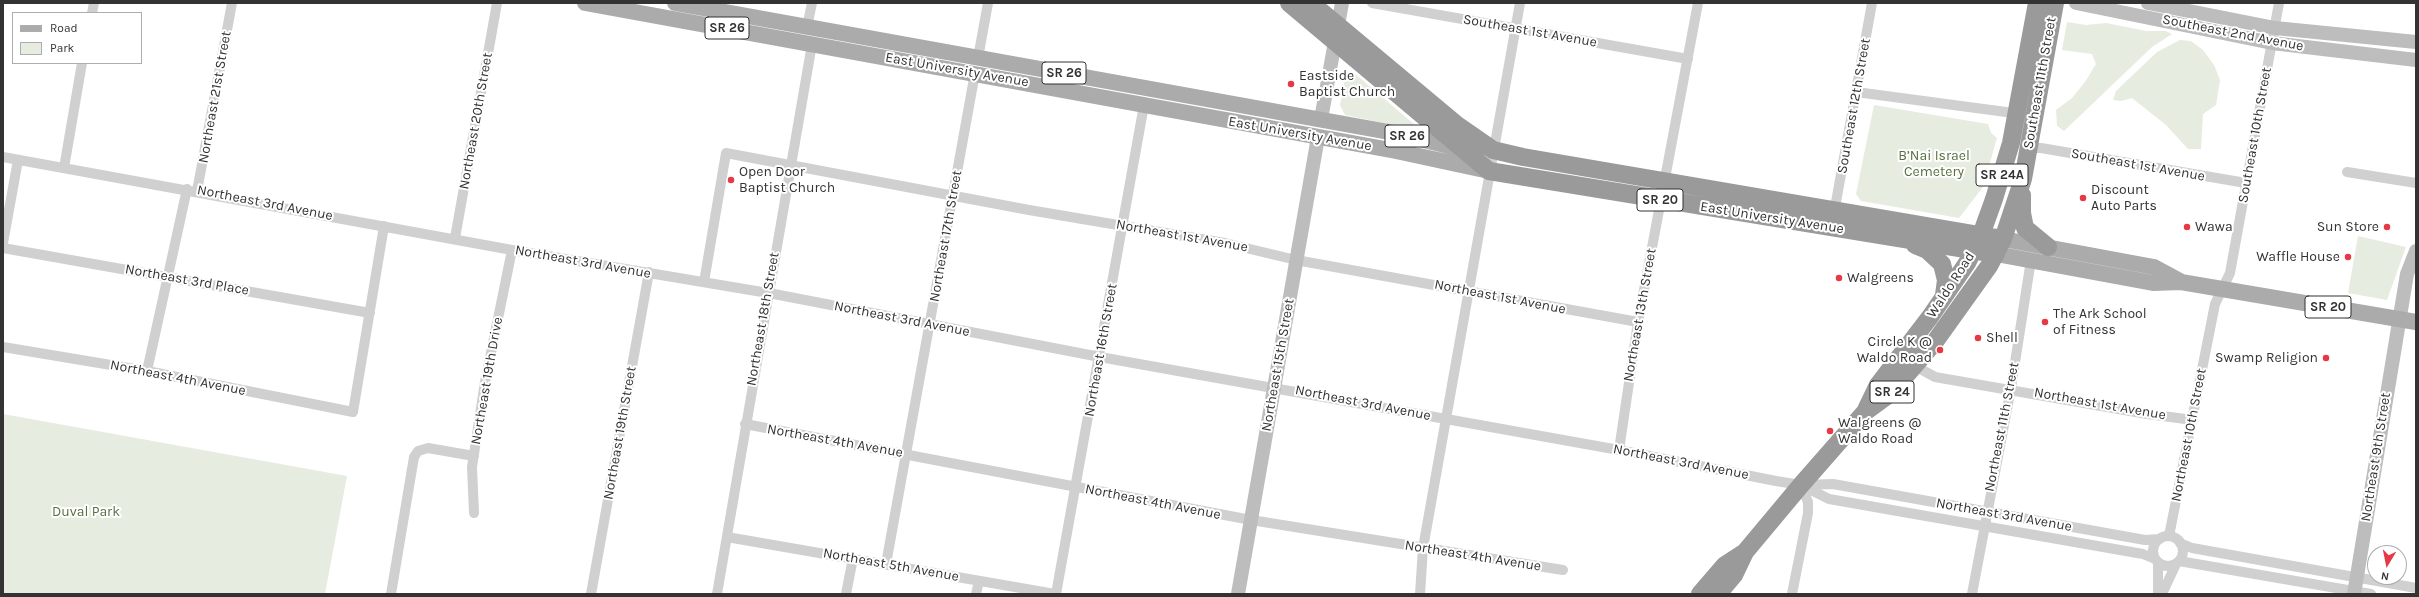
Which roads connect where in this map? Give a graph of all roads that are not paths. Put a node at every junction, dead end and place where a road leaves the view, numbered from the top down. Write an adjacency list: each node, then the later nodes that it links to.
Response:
1 (232, 3): 51 (street, Northeast 21st Street)
2 (497, 3): 59 (street, Northeast 20th Street)
3 (585, 3): 19 (main road, East University Avenue / SR 26)
4 (675, 3): 20 (main road, East University Avenue / SR 26)
5 (812, 3): 20 (street)
6 (988, 3): 30 (street, Northeast 17th Street)
7 (1289, 3): 23 (highway, SR 20)
8 (1311, 3): 23 (highway, SR 20)
9 (1342, 3): 23 (street)
10 (1372, 3): 22 (street, Southeast 1st Avenue)
11 (1520, 3): 22 (street)
12 (1698, 3): 27 (street, Northeast 13th Street)
13 (1872, 3): 32 (street, Southeast 12th Street)
14 (2037, 3): 34 (highway, Southeast 11th Street / SR 24A)
15 (2055, 3): 34 (highway, Southeast 11th Street / SR 24A)
16 (2076, 3): 25 (street, Southeast 2nd Avenue)
17 (2148, 3): 21 (street, Southeast 2nd Avenue)
18 (2279, 3): 21 (street, Southeast 10th Street)
19 (642, 8): 26 (main road, East University Avenue / SR 26)
20 (807, 27): 26 (main road); 30 (main road, East University Avenue / SR 26)
21 (2275, 28): 24 (street, Southeast 2nd Avenue); 25 (street, Southeast 10th Street)
22 (1515, 29): 27 (street, Southeast 1st Avenue); 39 (street)
23 (1336, 33): 35 (street); 38 (highway, SR 20); 39 (highway, SR 20)
24 (2416, 42)
25 (2272, 43): 28 (street, Southeast 2nd Avenue); 48 (street, Southeast 10th Street)
26 (812, 44): 30 (main road, East University Avenue / SR 26); 42 (street, Northeast 18th Street)
27 (1688, 59): 47 (street, Northeast 13th Street)
28 (2416, 60)
29 (82, 64): 43 (street)
30 (977, 65): 31 (main road, East University Avenue / SR 26); 33 (main road, East University Avenue / SR 26); 52 (street, Northeast 17th Street)
31 (1147, 88): 33 (main road); 35 (main road, East University Avenue / SR 26)
32 (1856, 92): 34 (street); 54 (street, Southeast 12th Street)
33 (1144, 105): 36 (main road, East University Avenue / SR 26); 56 (street, Northeast 16th Street)
34 (2026, 115): 37 (highway, Southeast 11th Street / SR 24A); 62 (highway, Southeast 11th Street / SR 24A)
35 (1321, 120): 36 (main road); 38 (main road, East University Avenue / SR 26)
36 (1318, 137): 44 (main road, East University Avenue / SR 26); 68 (street, Northeast 15th Street)
37 (2029, 148): 46 (highway, Southeast 11th Street / SR 24A); 48 (street, Southeast 1st Avenue)
38 (1464, 150): 39 (main road, East University Avenue / SR 26); 44 (highway, SR 20)
39 (1493, 150): 44 (street); 47 (highway, East University Avenue / SR 20)
40 (3, 157): 41 (street, Northeast 3rd Avenue)
41 (18, 160): 43 (street, Northeast 3rd Avenue); 58 (street)
42 (790, 164): 52 (street, Northeast 1st Avenue); 72 (street, Northeast 1st Avenue); 76 (street, Northeast 18th Street)
43 (64, 168): 50 (street, Northeast 3rd Avenue)
44 (1489, 171): 53 (highway, East University Avenue / SR 20); 75 (street)
45 (2347, 172): 49 (street)
46 (2022, 179): 63 (highway, Southeast 11th Street / SR 24A); 64 (highway)
47 (1665, 181): 53 (street, Northeast 13th Street); 54 (highway, East University Avenue / SR 20)
48 (2246, 183): 74 (street, Southeast 10th Street)
49 (2416, 183)
50 (187, 189): 51 (street, Northeast 3rd Avenue); 71 (street)
51 (197, 191): 55 (street, Northeast 3rd Avenue)
52 (953, 194): 56 (street, Northeast 1st Avenue); 82 (street, Northeast 17th Street)
53 (1661, 200): 57 (highway, East University Avenue / SR 20); 80 (street, Northeast 13th Street)
54 (1835, 209): 57 (street, Southeast 12th Street); 62 (highway, East University Avenue / SR 20)
55 (384, 226): 59 (street, Northeast 3rd Avenue); 78 (street)
56 (1123, 226): 68 (street, Northeast 1st Avenue); 84 (street, Northeast 16th Street)
57 (1831, 228): 60 (highway, East University Avenue / SR 20)
58 (4, 229): 61 (street)
59 (455, 238): 66 (street, Northeast 3rd Avenue)
60 (1903, 239): 62 (highway, East University Avenue / SR 20); 77 (highway)
61 (3, 243)
62 (1977, 243): 63 (highway, East University Avenue / SR 20); 77 (highway, Waldo Road / SR 24)
63 (1999, 247): 64 (main road, East University Avenue / SR 20); 69 (main road, East University Avenue / SR 20); 85 (highway, Waldo Road / SR 24)
64 (2048, 247): 73 (main road, East University Avenue / SR 20)
65 (3, 248): 71 (street, Northeast 3rd Place)
66 (512, 250): 70 (street, Northeast 3rd Avenue); 95 (street, Northeast 19th Drive)
67 (2416, 251): 79 (street, Northeast 9th Street)
68 (1296, 260): 75 (street, Northeast 1st Avenue); 87 (street, Northeast 15th Street)
69 (2031, 260): 73 (main road, East University Avenue / SR 20); 88 (street, Northeast 11th Street)
70 (649, 272): 72 (street, Northeast 3rd Avenue); 123 (street, Northeast 19th Street)
71 (167, 277): 78 (street, Northeast 3rd Place); 86 (street)
72 (704, 282): 76 (street, Northeast 3rd Avenue)
73 (2181, 282): 74 (main road, East University Avenue / SR 20)
74 (2223, 289): 79 (main road, East University Avenue / SR 20); 91 (street, Northeast 10th Street)
75 (1467, 292): 80 (street, Northeast 1st Avenue); 90 (street)
76 (767, 293): 82 (street, Northeast 3rd Avenue); 92 (street, Northeast 18th Street)
77 (1944, 296): 89 (highway, Waldo Road / SR 24)
78 (370, 313): 86 (street, Northeast 4th Avenue)
79 (2399, 319): 81 (main road, East University Avenue / SR 20); 118 (street, Northeast 9th Street)
80 (1638, 322): 93 (street, Northeast 13th Street)
81 (2416, 322)
82 (930, 324): 84 (street, Northeast 3rd Avenue); 94 (street, Northeast 17th Street)
83 (3, 347): 86 (street, Northeast 4th Avenue)
84 (1100, 357): 87 (street, Northeast 3rd Avenue); 97 (street, Northeast 16th Street)
85 (1915, 366): 88 (street, Northeast 1st Avenue); 89 (highway, Waldo Road / SR 24)
86 (147, 371)
87 (1274, 387): 90 (street, Northeast 3rd Avenue); 102 (street, Northeast 15th Street)
88 (2010, 388): 91 (street, Northeast 1st Avenue); 100 (street, Northeast 11th Street)
89 (1865, 412): 96 (highway, Waldo Road / SR 24)
90 (1445, 419): 93 (street, Northeast 3rd Avenue); 109 (street)
91 (2193, 420): 106 (street, Northeast 10th Street)
92 (745, 424): 94 (street, Northeast 4th Avenue); 105 (street, Northeast 18th Street)
93 (1619, 450): 96 (street, Northeast 3rd Avenue)
94 (906, 454): 97 (street, Northeast 4th Avenue); 115 (street, Northeast 17th Street)
95 (474, 456): 101 (street, Northeast 19th Drive); 122 (street)
96 (1801, 486): 98 (street, Northeast 3rd Avenue); 99 (street, Northeast 3rd Avenue); 110 (highway, Waldo Road / SR 24); 132 (street)
97 (1076, 487): 102 (street, Northeast 4th Avenue); 127 (street, Northeast 16th Street)
98 (1893, 495): 99 (street); 100 (street, Northeast 3rd Avenue)
99 (1890, 509): 103 (street, Northeast 3rd Avenue)
100 (1986, 512): 103 (street, Northeast 11th Street); 104 (street, Northeast 3rd Avenue)
101 (474, 513)
102 (1251, 520): 109 (street, Northeast 4th Avenue); 128 (street, Northeast 15th Street)
103 (1984, 526): 108 (street, Northeast 3rd Avenue); 133 (street, Northeast 11th Street)
104 (2088, 530): 106 (street, Northeast 3rd Avenue); 108 (street)
105 (727, 537): 111 (street, Northeast 5th Avenue); 124 (street, Northeast 18th Street)
106 (2165, 537): 107 (street); 112 (street)
107 (2180, 543): 113 (street); 114 (street)
108 (2086, 544): 112 (street, Northeast 3rd Avenue)
109 (1423, 548): 116 (street, Northeast 4th Avenue); 129 (street)
110 (1745, 552): 130 (highway, Waldo Road / SR 24); 131 (highway, Waldo Road / SR 24)
111 (853, 558): 115 (street, Northeast 5th Avenue); 125 (street)
112 (2157, 560): 114 (street); 134 (street)
113 (2260, 560): 117 (street); 118 (street)
114 (2177, 562): 117 (street); 135 (street)
115 (886, 564): 119 (street, Northeast 5th Avenue)
116 (1563, 570)
117 (2257, 575): 121 (street)
118 (2356, 577): 120 (street); 121 (street, Northeast 9th Street)
119 (979, 580): 126 (street); 127 (street, Northeast 5th Avenue)
120 (2416, 588)
121 (2354, 593): 136 (street)
122 (391, 594)
123 (591, 594)
124 (717, 594)
125 (846, 594)
126 (976, 594)
127 (1056, 594)
128 (1238, 594)
129 (1420, 594)
130 (1700, 594)
131 (1718, 594)
132 (1792, 594)
133 (1972, 594)
134 (2158, 594)
135 (2162, 594)
136 (2371, 594)

